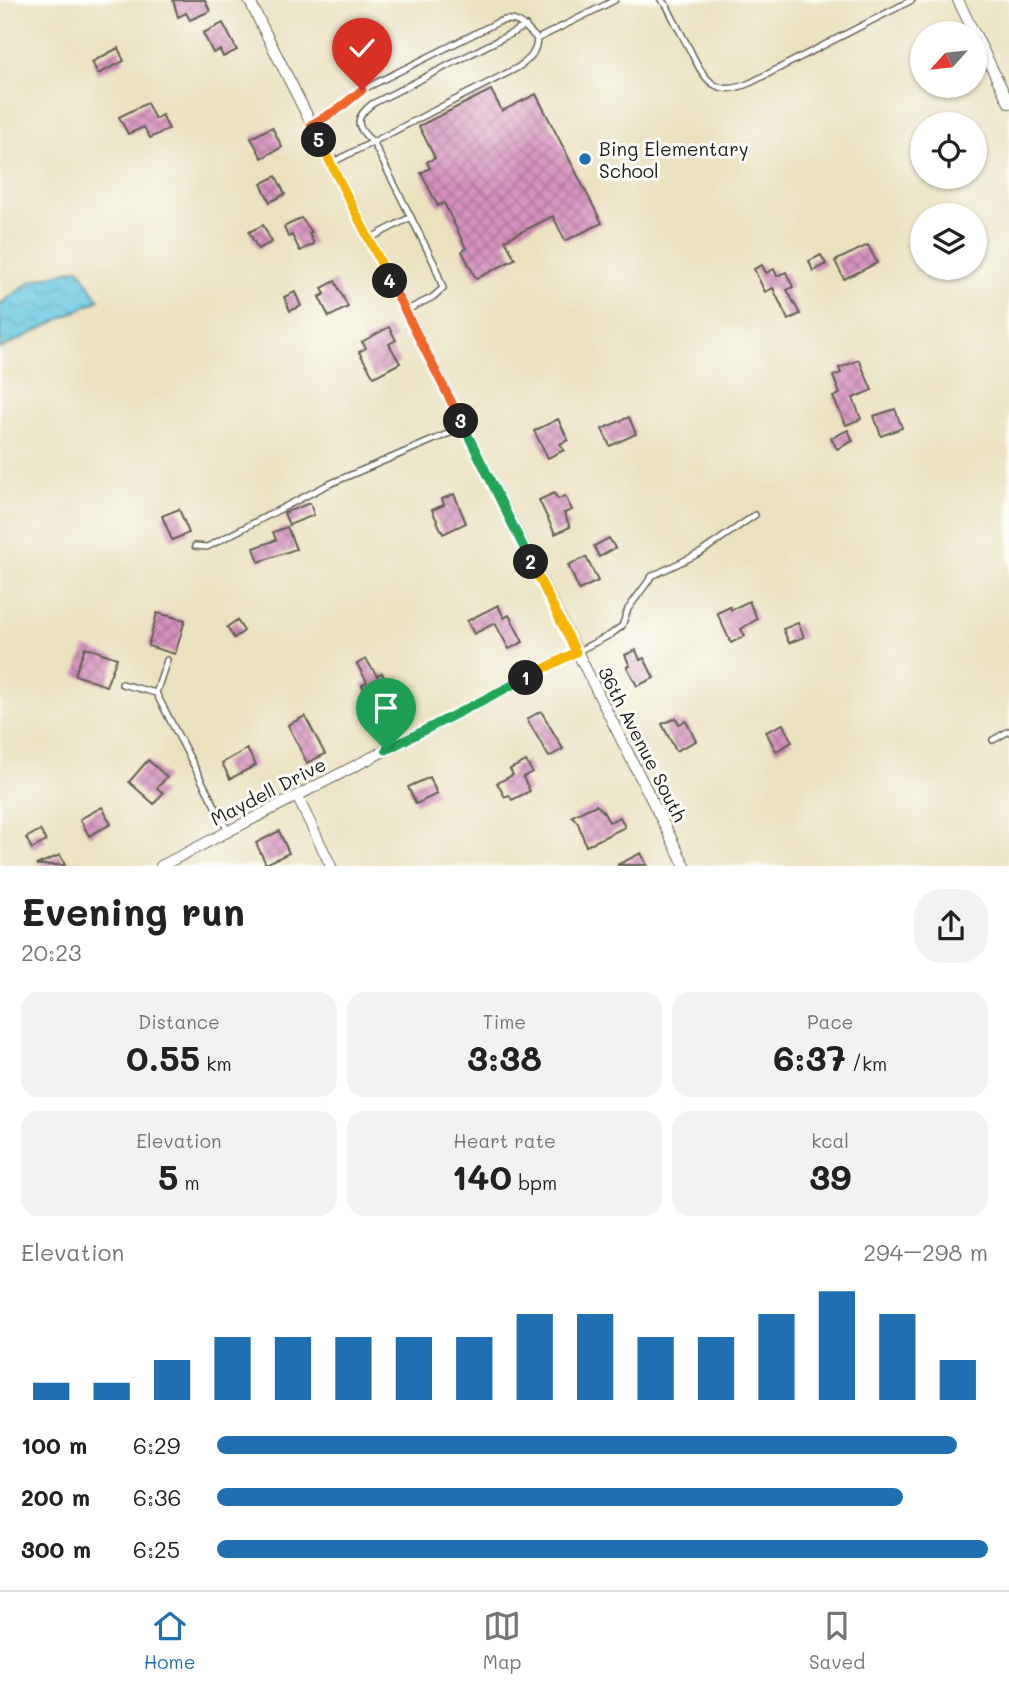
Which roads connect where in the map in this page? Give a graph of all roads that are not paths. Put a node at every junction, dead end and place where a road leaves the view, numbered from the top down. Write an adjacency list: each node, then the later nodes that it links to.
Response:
1 (249, 0): 11 (street, 36th Avenue South)
2 (615, 0): 8 (lane)
3 (662, 0): 4 (lane)
4 (912, 0)
5 (958, 0): 6 (street)
6 (968, 21)
7 (526, 26): 8 (lane); 11 (lane); 12 (lane)
8 (537, 39): 12 (lane)
9 (987, 58): 10 (street)
10 (1009, 103)
11 (311, 125): 13 (street, 36th Avenue South)
12 (373, 142): 13 (lane); 14 (lane)
13 (331, 163): 15 (street, 36th Avenue South)
14 (411, 217): 15 (lane); 16 (lane)
15 (369, 239): 16 (street, 36th Avenue South)
16 (405, 311): 17 (street, 36th Avenue South)
17 (464, 427): 19 (lane); 20 (street, 36th Avenue South)
18 (755, 515): 20 (lane)
19 (195, 546)
20 (576, 652): 26 (street, Maydell Drive); 30 (street, 36th Avenue South)
21 (167, 660): 23 (lane)
22 (122, 684): 23 (lane)
23 (156, 693): 27 (lane)
24 (1009, 731): 25 (lane)
25 (993, 740)
26 (297, 796): 27 (street, Maydell Drive); 29 (street)
27 (228, 831): 28 (street, Maydell Drive)
28 (161, 866)
29 (331, 866)
30 (685, 866)

